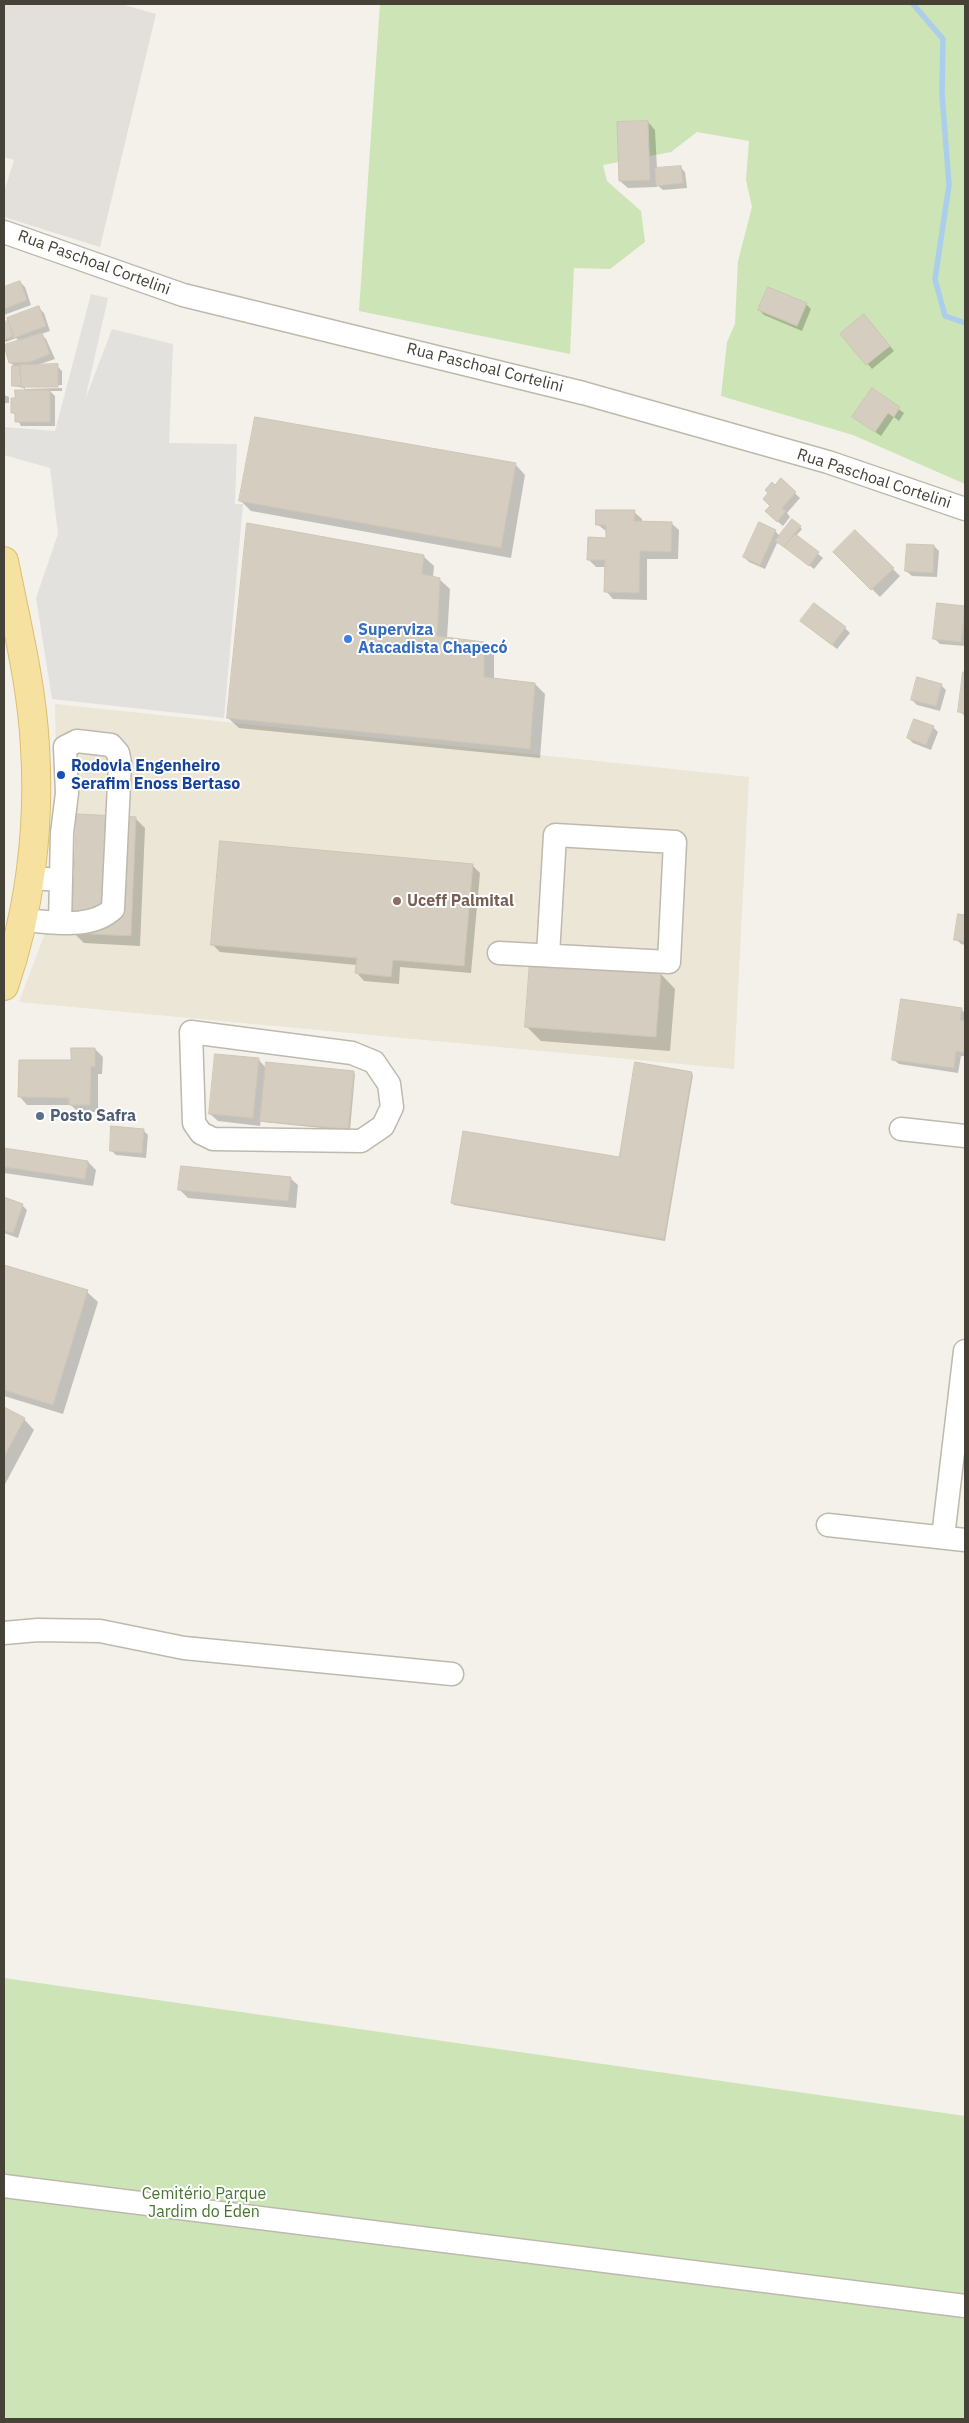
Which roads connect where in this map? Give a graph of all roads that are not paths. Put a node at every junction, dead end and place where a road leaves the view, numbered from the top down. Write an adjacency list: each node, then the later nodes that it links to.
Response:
1 (4, 232): 2 (street, Rua Paschoal Cortelini)
2 (965, 510)
3 (4, 561): 4 (main road)
4 (30, 878): 5 (street); 7 (main road)
5 (62, 880): 6 (street); 6 (street)
6 (60, 922): 7 (street)
7 (12, 925): 10 (main road)
8 (500, 953): 9 (street)
9 (548, 955): 9 (street)
10 (4, 986)
11 (191, 1032): 11 (street)
12 (901, 1129): 13 (street)
13 (965, 1136)
14 (965, 1351): 16 (street)
15 (828, 1524): 16 (street)
16 (954, 1539)
17 (4, 1633): 18 (street)
18 (452, 1674)
19 (4, 2186): 20 (street)
20 (965, 2306)

